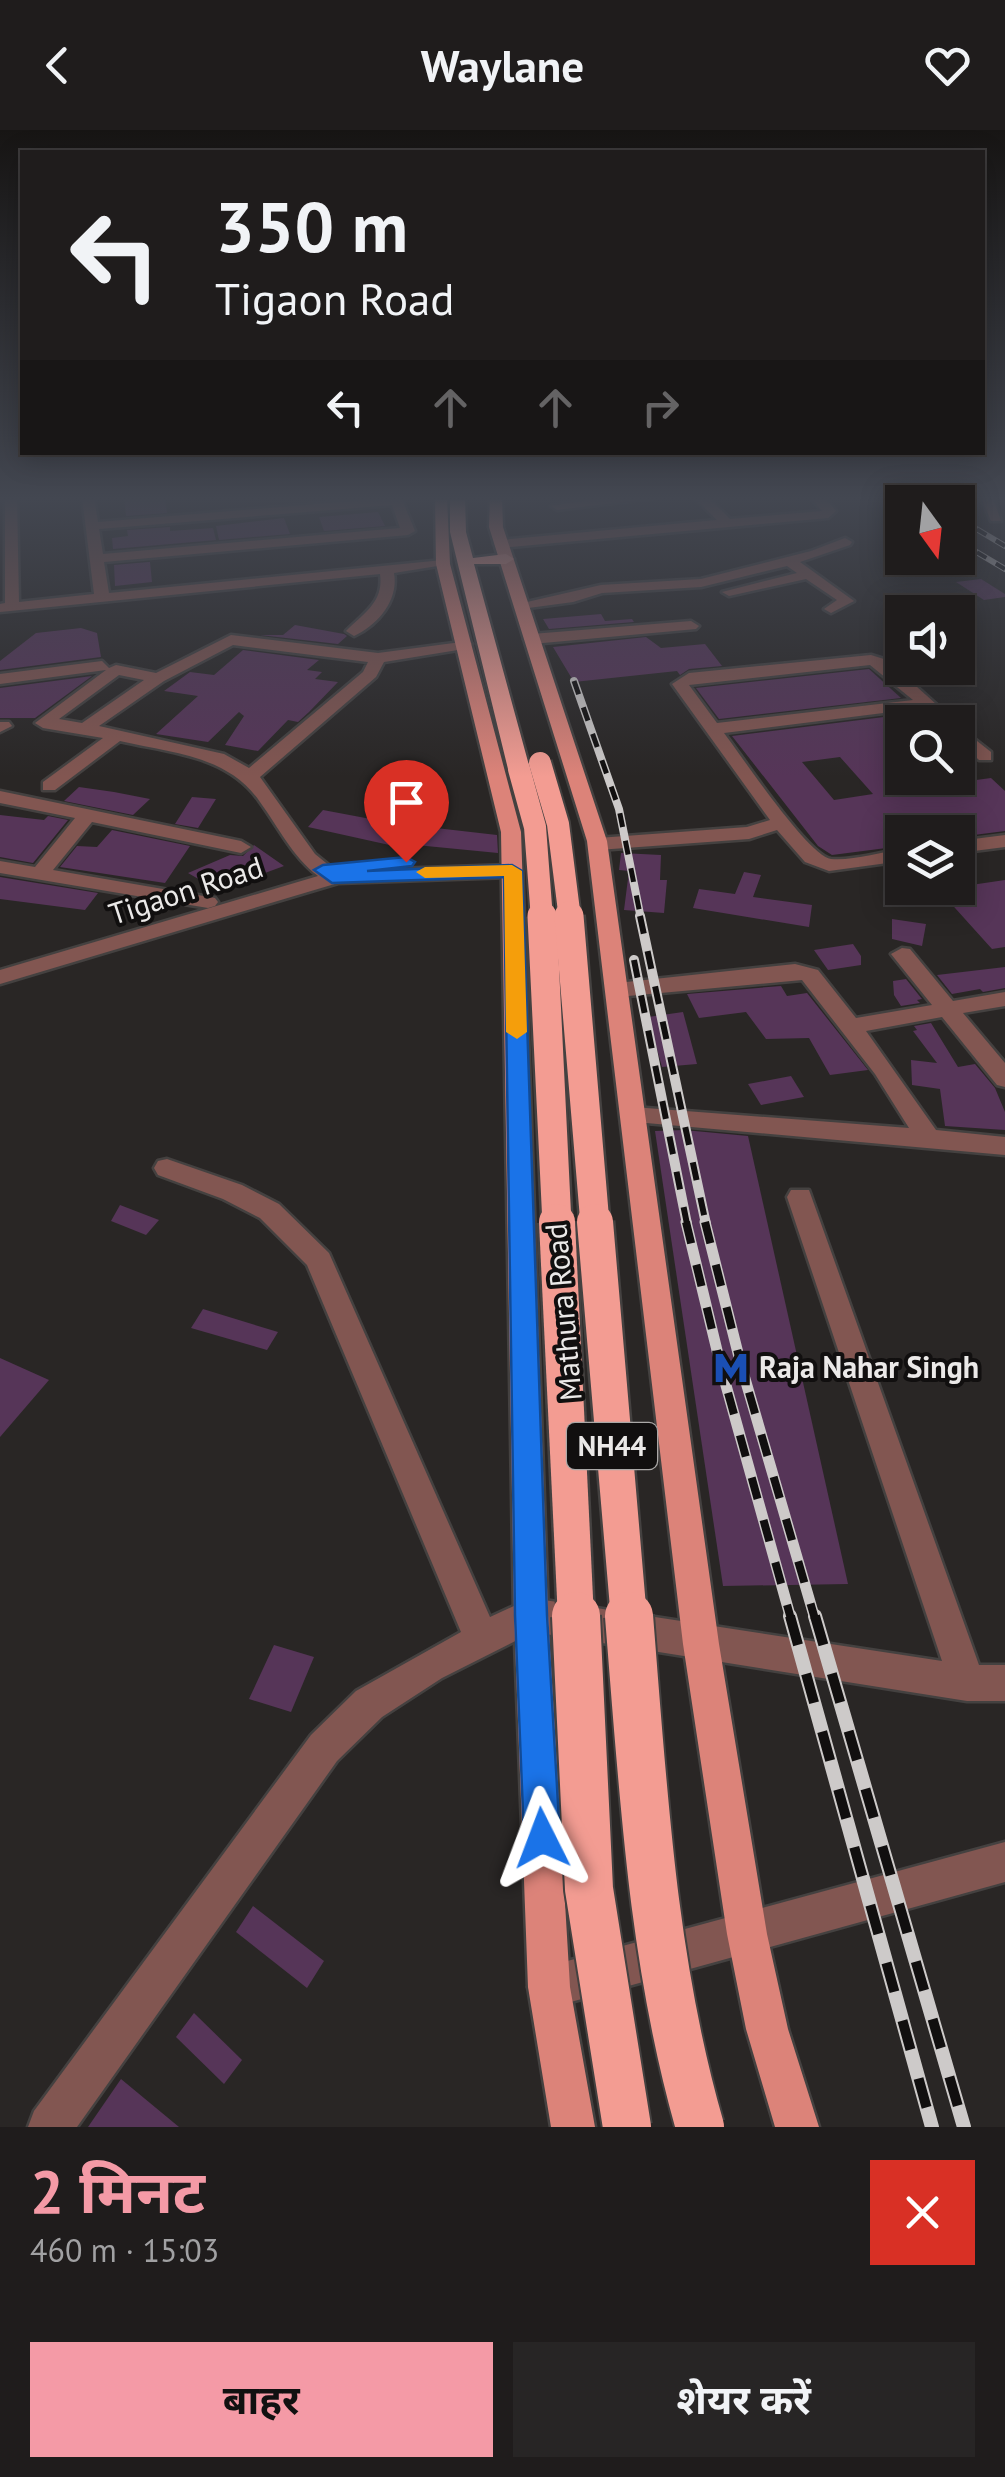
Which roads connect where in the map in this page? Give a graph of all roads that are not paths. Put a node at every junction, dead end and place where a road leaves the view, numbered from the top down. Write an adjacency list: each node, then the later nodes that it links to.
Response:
1 (101, 590): 12 (street)
2 (166, 590): 12 (street)
3 (388, 590): 18 (street)
4 (476, 590): 20 (main road)
5 (495, 590): 31 (highway, Mathura Road / NH44)
6 (495, 590): 31 (highway, Mathura Road / NH44)
7 (511, 590): 15 (main road)
8 (597, 590): 15 (street)
9 (739, 590): 11 (street)
10 (833, 590): 16 (street)
11 (727, 593)
12 (102, 597): 14 (street)
13 (622, 602): 15 (street)
14 (6, 607)
15 (522, 608): 19 (main road)
16 (831, 609)
17 (692, 626): 19 (street)
18 (354, 631)
19 (532, 640): 39 (main road)
20 (464, 644): 21 (street); 43 (main road)
21 (378, 658): 23 (street); 33 (street)
22 (102, 666): 24 (street)
23 (158, 678): 27 (street); 27 (street)
24 (0, 679)
25 (926, 703): 26 (street); 28 (street); 28 (street)
26 (928, 705)
27 (84, 728): 29 (street)
28 (713, 730): 37 (street)
29 (116, 736): 33 (street); 34 (street)
30 (975, 747): 32 (street)
31 (530, 751): 70 (highway, Mathura Road / NH44, bridge); 71 (highway, Mathura Road / NH44, bridge)
32 (985, 756)
33 (250, 776): 46 (street)
34 (48, 786)
35 (0, 797): 36 (street)
36 (86, 816): 41 (street); 45 (street)
37 (781, 823): 39 (street); 42 (street)
38 (1005, 841): 40 (street)
39 (598, 844): 51 (main road)
40 (975, 845)
41 (241, 848)
42 (885, 857)
43 (512, 866): 46 (street, Tigaon Road); 61 (main road)
44 (0, 867): 45 (street)
45 (40, 874): 47 (street)
46 (328, 874): 47 (street, Tigaon Road); 50 (street, Tigaon Road)
47 (208, 902): 49 (street, Tigaon Road)
48 (902, 954): 53 (street)
49 (0, 964)
50 (0, 976)
51 (617, 990): 54 (street); 56 (main road)
52 (1005, 1000): 53 (street)
53 (947, 1010): 54 (street); 55 (street)
54 (852, 1026): 57 (street)
55 (1005, 1080)
56 (633, 1115): 57 (street); 63 (main road)
57 (927, 1136): 58 (street)
58 (1005, 1146)
59 (167, 1168): 62 (street)
60 (800, 1197): 64 (street)
61 (531, 1615): 62 (street); 63 (street); 67 (main road)
62 (481, 1637): 68 (street)
63 (701, 1644): 64 (street); 66 (main road)
64 (994, 1686)
65 (1005, 1862): 66 (street)
66 (747, 1934): 67 (street); 72 (main road)
67 (549, 1987): 69 (main road)
68 (50, 2127)
69 (573, 2127)
70 (627, 2127)
71 (700, 2127)
72 (797, 2127)

